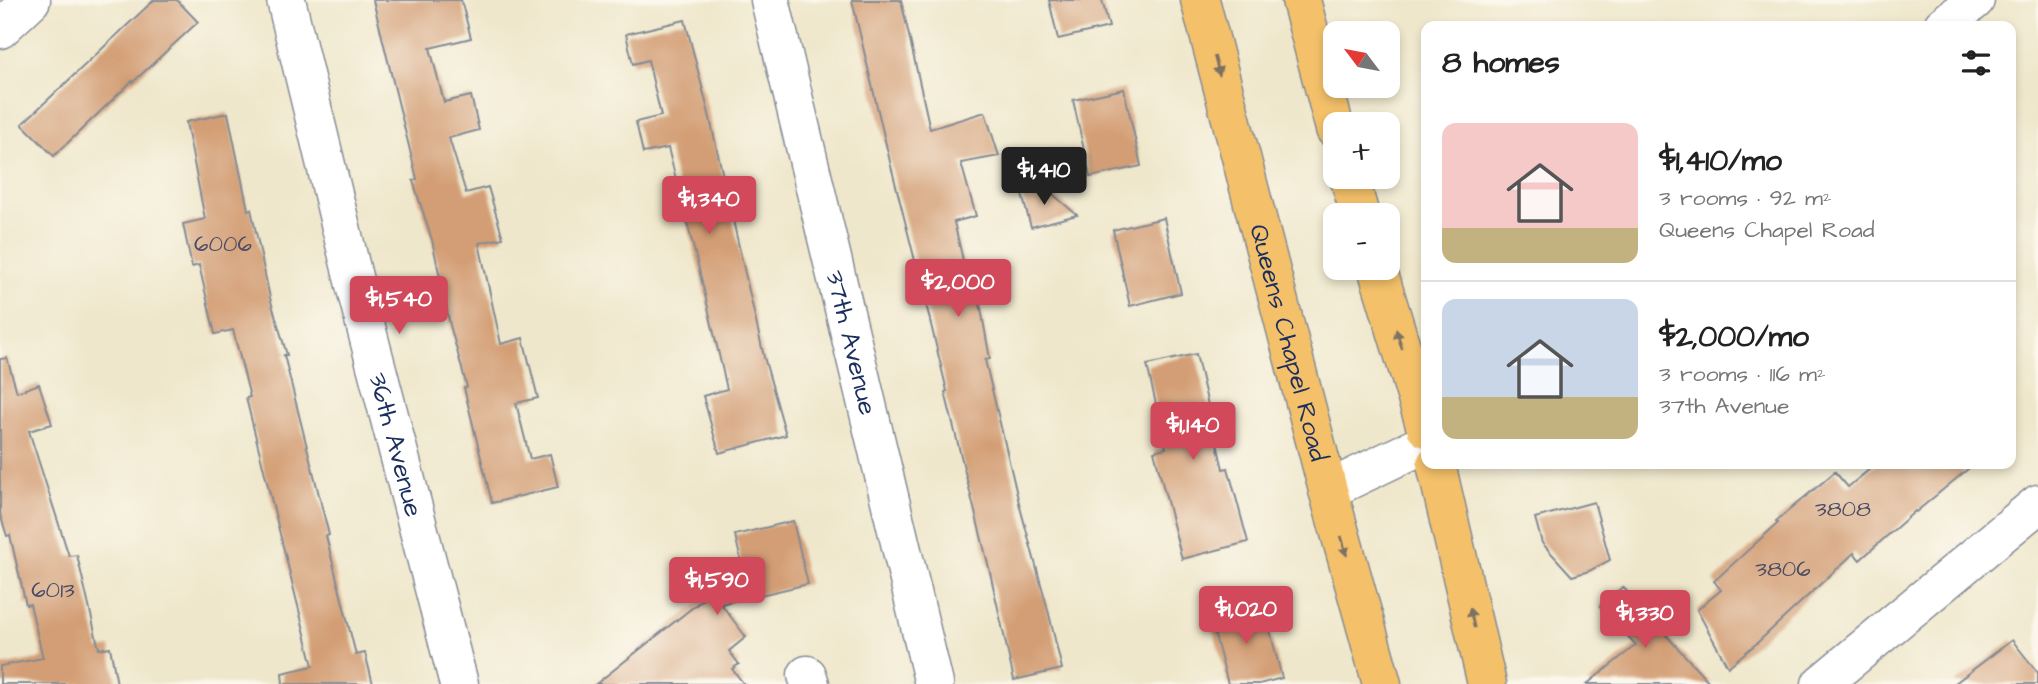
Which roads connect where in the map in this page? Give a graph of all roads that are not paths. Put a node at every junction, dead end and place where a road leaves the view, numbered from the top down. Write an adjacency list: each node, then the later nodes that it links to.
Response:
1 (31, 0): 8 (street)
2 (286, 0): 16 (street, 36th Avenue)
3 (770, 0): 17 (street, 37th Avenue)
4 (1200, 0): 14 (main road, Queens Chapel Road, one-way to 14)
5 (1301, 0): 9 (main road)
6 (1975, 0): 7 (street)
7 (1949, 21)
8 (0, 29)
9 (1331, 112)
10 (1381, 280): 11 (main road, one-way to 10)
11 (1421, 412)
12 (1421, 445): 14 (street)
13 (1437, 469): 19 (main road, one-way to 13)
14 (1328, 490): 18 (main road, Queens Chapel Road, one-way to 18)
15 (2038, 504): 20 (street)
16 (460, 684)
17 (934, 684)
18 (1382, 684)
19 (1488, 684)
20 (1821, 684)

